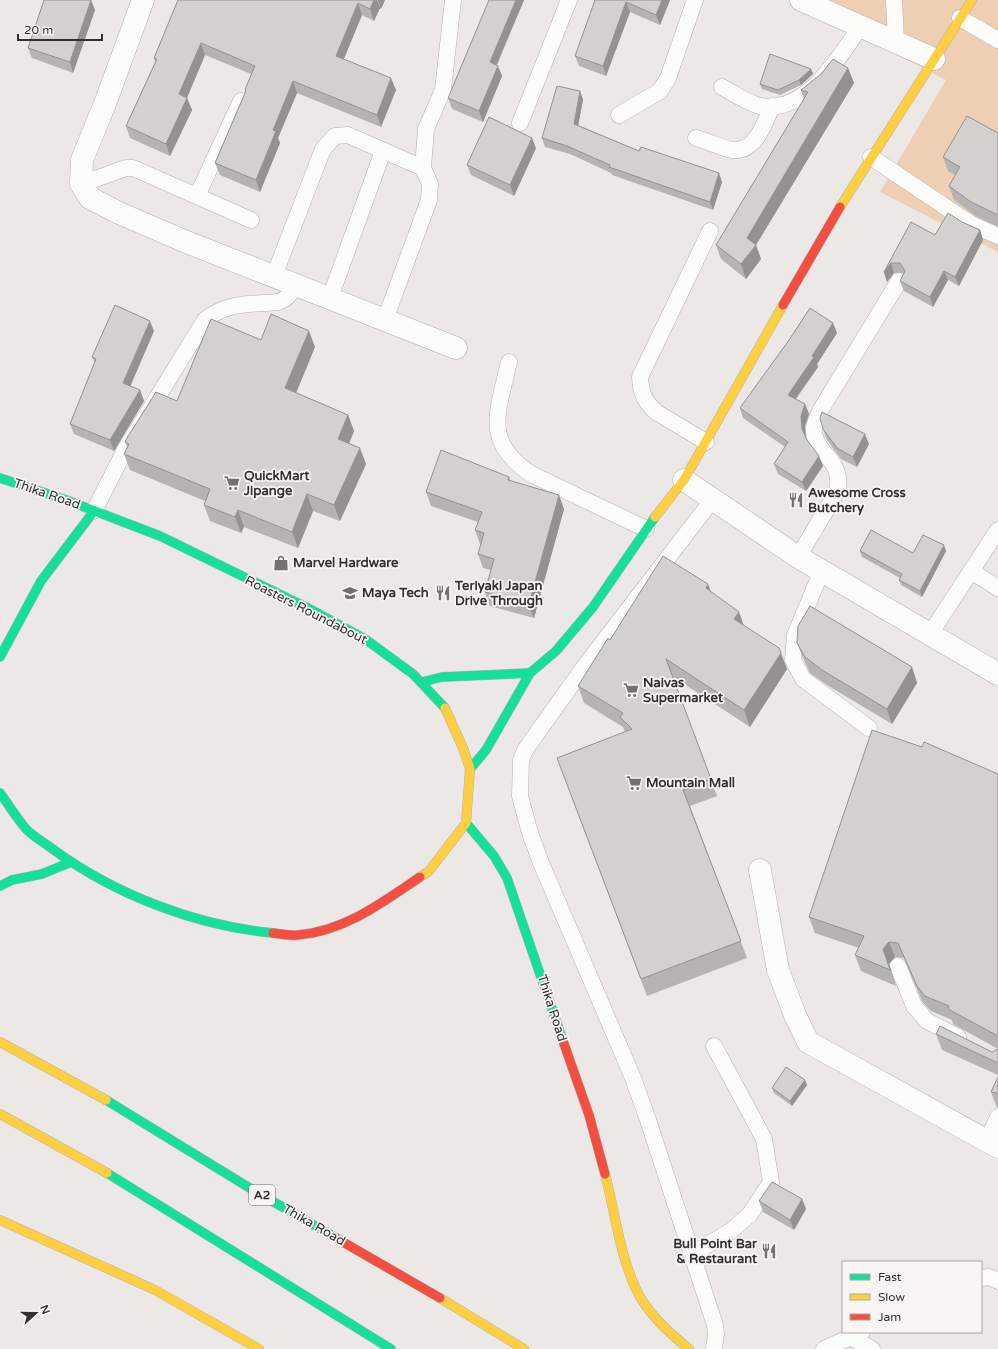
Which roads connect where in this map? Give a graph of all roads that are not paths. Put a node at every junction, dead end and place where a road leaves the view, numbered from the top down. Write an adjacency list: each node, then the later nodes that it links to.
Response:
1 (144, 0): 22 (street)
2 (453, 0): 21 (lane)
3 (569, 0): 17 (lane)
4 (695, 0): 16 (lane)
5 (894, 0): 11 (lane)
6 (972, 0): 8 (main road)
7 (809, 1): 9 (street)
8 (960, 18): 10 (lane); 12 (main road)
9 (860, 26): 11 (street); 15 (lane)
10 (998, 40)
11 (896, 42): 12 (street)
12 (934, 59): 20 (main road)
13 (722, 86): 15 (lane)
14 (241, 101): 23 (lane)
15 (772, 106): 18 (lane)
16 (619, 115)
17 (520, 123)
18 (696, 138)
19 (383, 151): 21 (lane); 27 (lane); 30 (lane)
20 (871, 157): 26 (lane); 34 (main road)
21 (423, 168): 31 (lane)
22 (81, 184): 23 (lane); 27 (street)
23 (197, 196): 24 (lane)
24 (251, 220)
25 (710, 231): 34 (lane)
26 (998, 236)
27 (274, 276): 29 (street)
28 (899, 281): 41 (lane)
29 (294, 284): 30 (street); 38 (lane)
30 (330, 298): 31 (street)
31 (385, 320): 32 (street)
32 (456, 348)
33 (509, 362): 39 (lane)
34 (706, 442): 36 (main road)
35 (0, 478): 38 (main road, Thika Road)
36 (684, 480): 37 (street); 39 (main road)
37 (713, 499): 41 (street); 65 (lane)
38 (94, 511): 46 (main road); 49 (main road, Roasters Roundabout)
39 (646, 529): 47 (main road)
40 (998, 530): 43 (lane)
41 (798, 557): 42 (street)
42 (822, 570): 45 (street); 50 (lane)
43 (971, 571): 44 (lane); 45 (lane)
44 (998, 588)
45 (930, 634): 48 (street)
46 (0, 657)
47 (530, 673): 49 (main road); 51 (main road)
48 (998, 674)
49 (422, 682): 51 (main road, Roasters Roundabout)
50 (869, 728)
51 (470, 769): 53 (main road, Roasters Roundabout)
52 (0, 793): 54 (main road)
53 (466, 823): 54 (main road); 70 (main road, Thika Road)
54 (71, 862): 56 (main road)
55 (760, 870): 63 (street)
56 (0, 886)
57 (898, 966): 59 (lane)
58 (0, 1042): 69 (main road, Thika Road / A2)
59 (972, 1045)
60 (714, 1046): 65 (lane)
61 (0, 1114): 68 (main road)
62 (998, 1117): 63 (lane)
63 (993, 1144)
64 (0, 1220): 67 (main road)
65 (692, 1254): 71 (lane)
66 (856, 1334): 72 (lane); 73 (lane)
67 (259, 1349)
68 (392, 1349)
69 (524, 1349)
70 (689, 1349)
71 (714, 1349)
72 (824, 1349)
73 (872, 1349)

